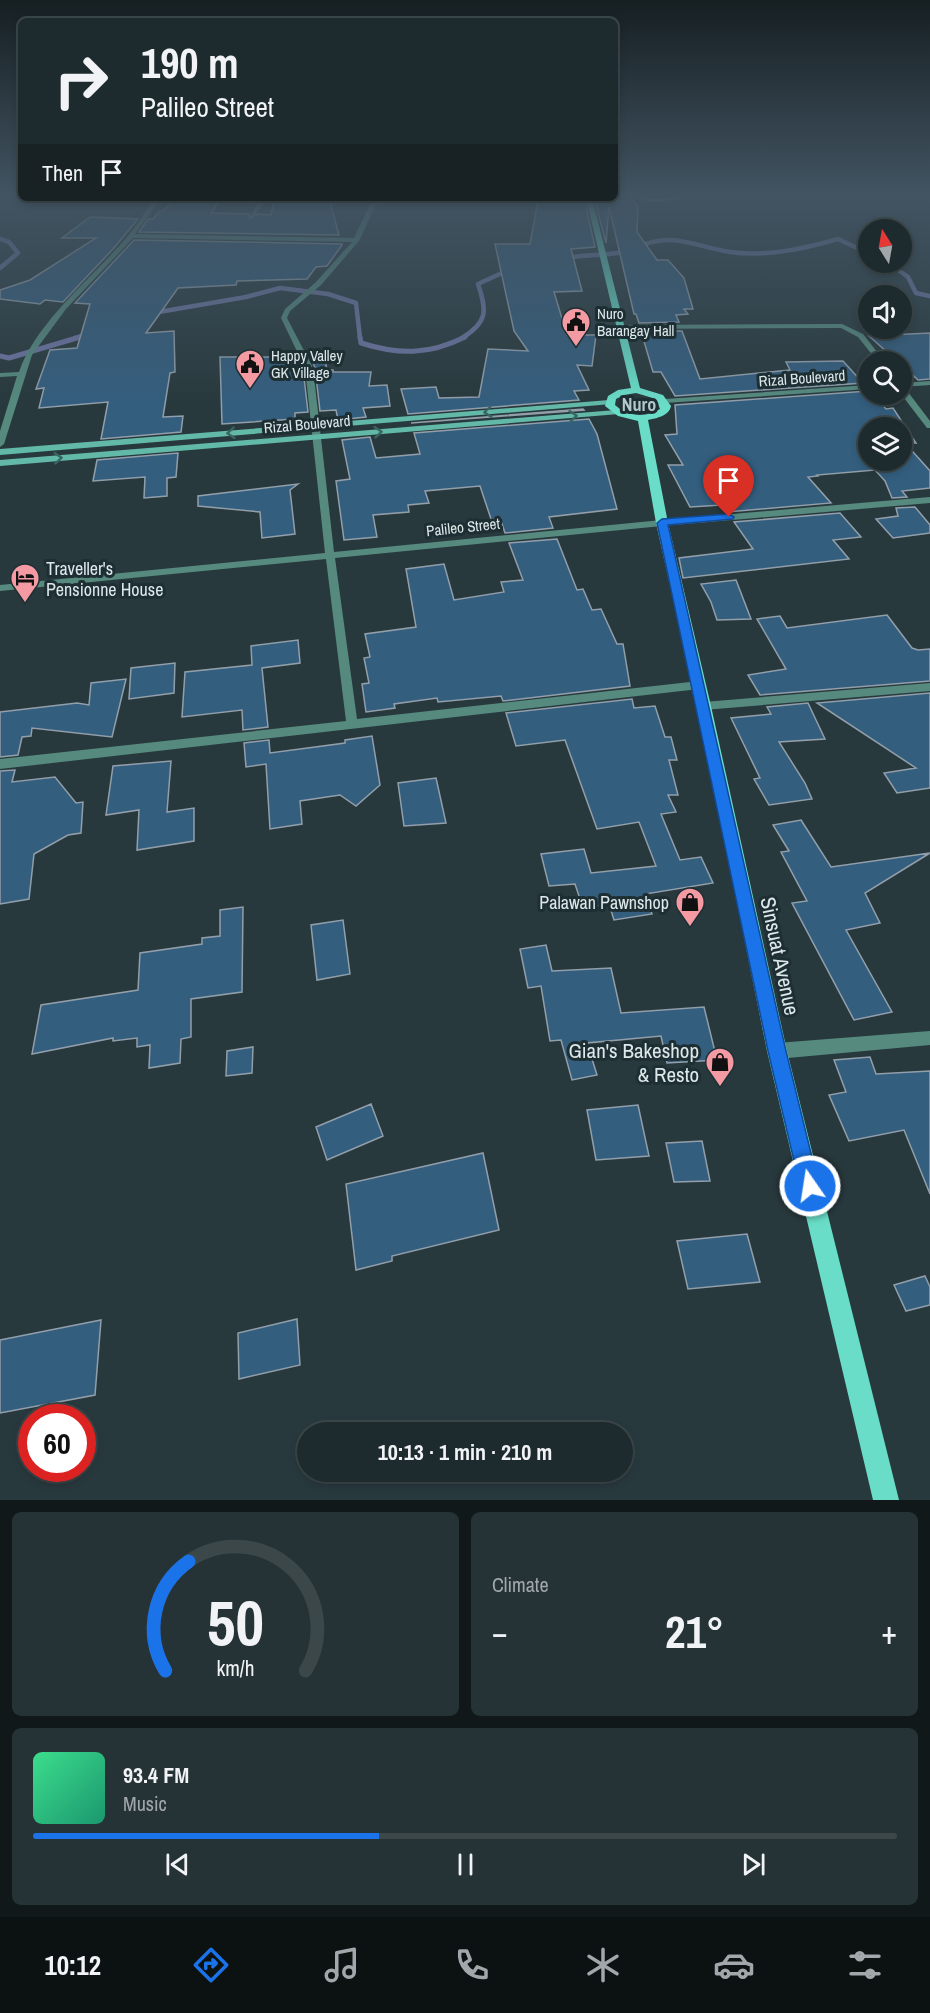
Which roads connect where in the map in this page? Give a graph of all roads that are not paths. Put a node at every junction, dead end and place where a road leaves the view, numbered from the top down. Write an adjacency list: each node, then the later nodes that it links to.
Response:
1 (103, 266): 6 (street)
2 (336, 266): 17 (street)
3 (605, 266): 4 (main road)
4 (620, 327): 5 (street); 11 (main road)
5 (874, 351)
6 (21, 374): 7 (street); 20 (street)
7 (0, 375)
8 (930, 383): 9 (street)
9 (912, 386)
10 (858, 388): 12 (street, Rizal Boulevard)
11 (636, 390): 12 (main road); 14 (main road)
12 (665, 401): 16 (main road)
13 (912, 401): 18 (street)
14 (609, 402): 15 (main road); 17 (main road, Rizal Boulevard, one-way to 17)
15 (616, 412): 16 (main road); 19 (main road, Rizal Boulevard, one-way to 15)
16 (643, 418): 24 (main road, Sinsuat Avenue)
17 (316, 426): 19 (street); 21 (main road, Rizal Boulevard, one-way to 21)
18 (930, 426)
19 (318, 436): 22 (main road, Rizal Boulevard, one-way to 19); 25 (street)
20 (0, 444)
21 (0, 452)
22 (0, 463)
23 (930, 500): 24 (street, Palileo Street)
24 (662, 523): 25 (street, Palileo Street); 27 (main road, Sinsuat Avenue)
25 (330, 556): 26 (street, Palileo Street); 30 (street)
26 (0, 588)
27 (699, 685): 29 (main road, Sinsuat Avenue); 30 (street)
28 (930, 687): 29 (street)
29 (704, 706): 33 (main road, Sinsuat Avenue)
30 (352, 723): 31 (street)
31 (0, 764)
32 (930, 1038): 33 (street)
33 (777, 1051): 34 (main road, Sinsuat Avenue)
34 (886, 1500)

